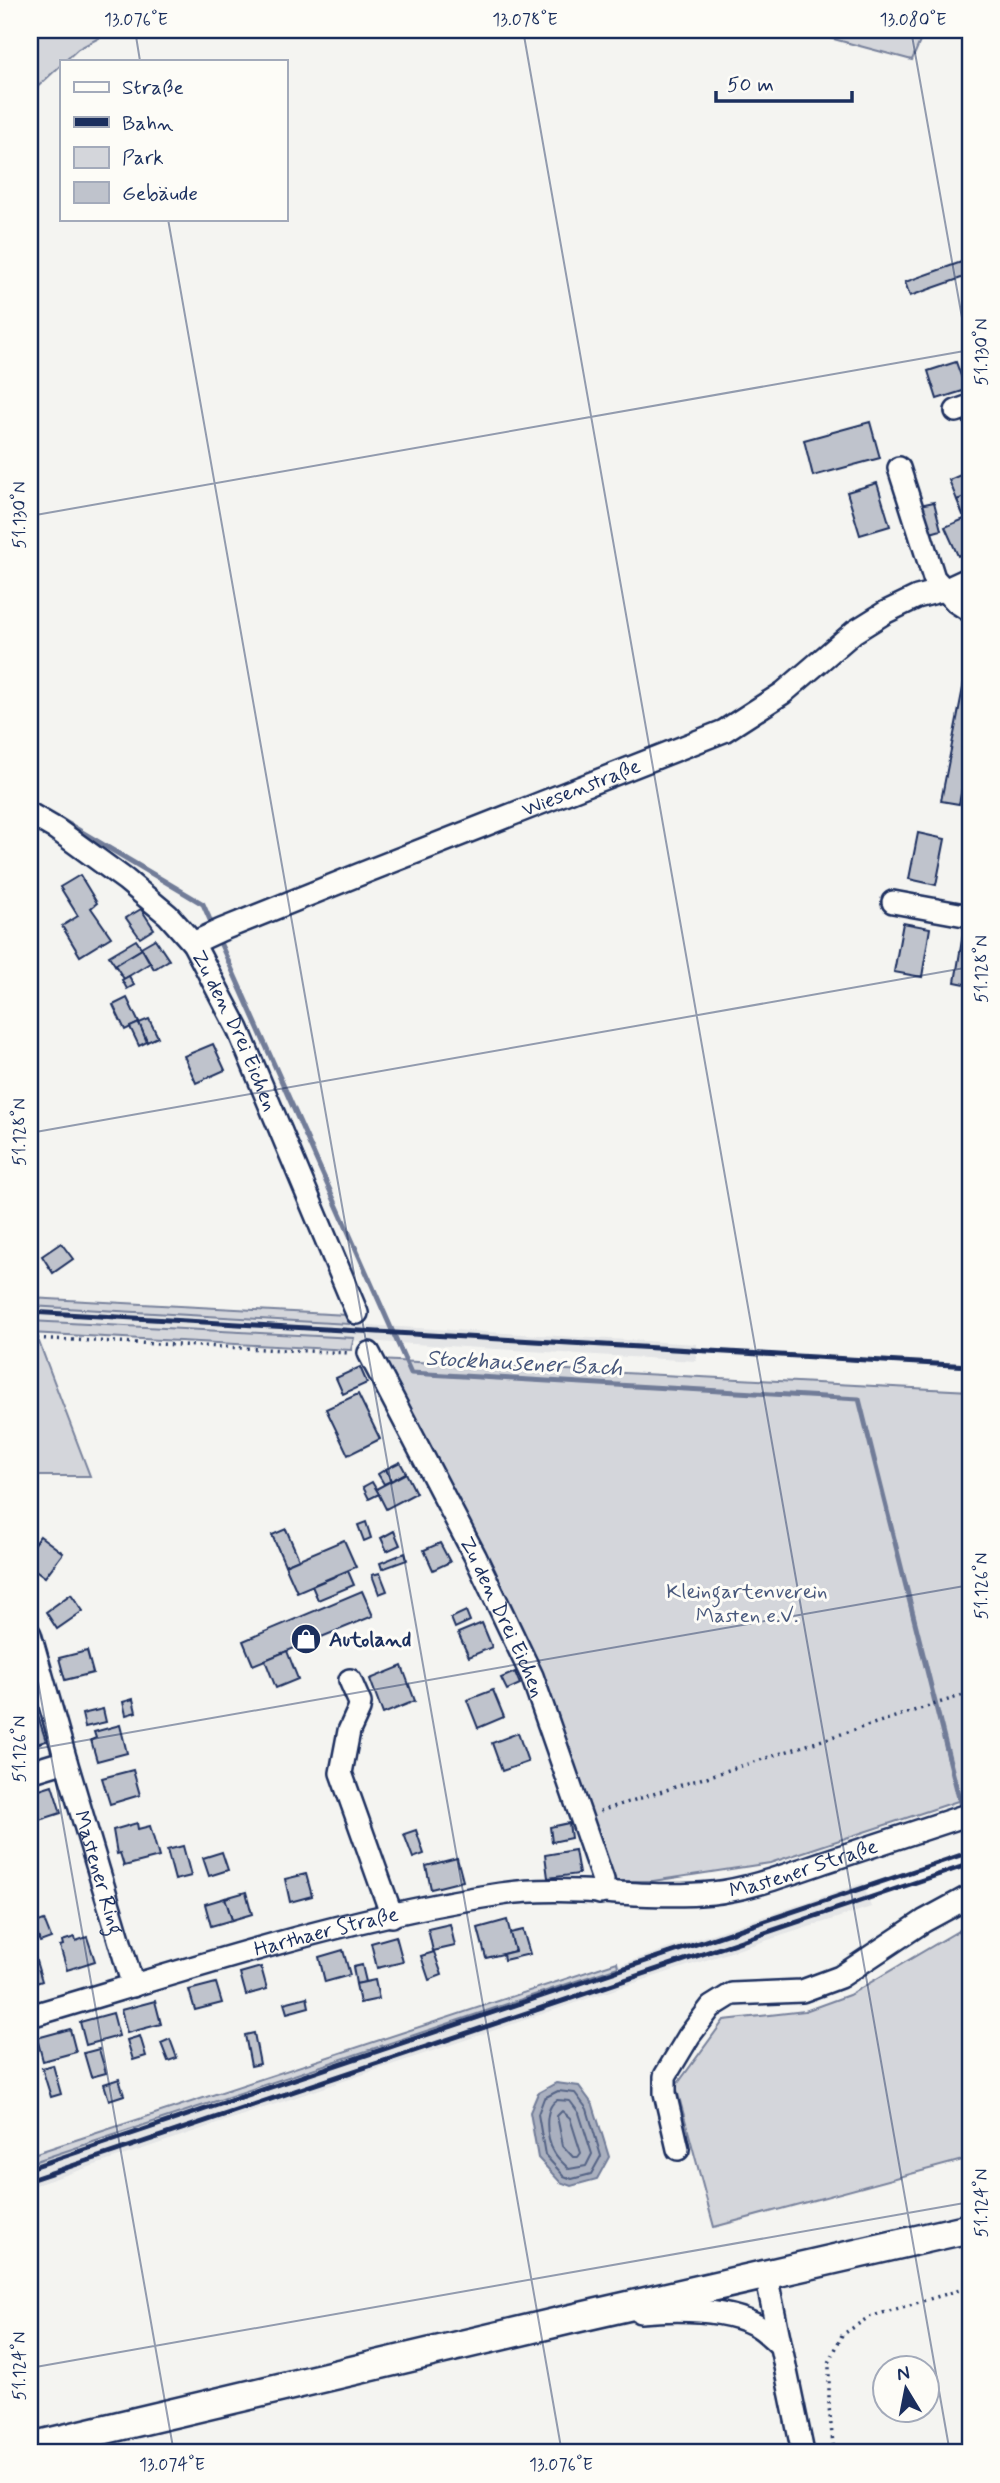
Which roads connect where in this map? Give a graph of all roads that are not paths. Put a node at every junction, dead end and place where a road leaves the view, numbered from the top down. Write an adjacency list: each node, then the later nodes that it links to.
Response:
1 (899, 468): 3 (street)
2 (970, 578): 3 (street, Wiesenstraße)
3 (944, 590): 4 (street); 8 (street, Wiesenstraße)
4 (970, 611)
5 (30, 814): 8 (street, Zu den Drei Eichen)
6 (892, 902): 7 (street)
7 (970, 916)
8 (207, 937): 9 (street, Zu den Drei Eichen)
9 (357, 1313)
10 (369, 1353): 16 (street, Zu den Drei Eichen)
11 (30, 1634): 13 (street, Mastener Ring)
12 (350, 1680): 19 (street)
13 (66, 1761): 14 (street); 20 (street, Mastener Ring)
14 (30, 1772)
15 (970, 1814): 17 (street, Mastener Straße)
16 (600, 1893): 17 (street, Harthaer Straße); 19 (street, Harthaer Straße)
17 (629, 1895)
18 (970, 1896): 22 (street)
19 (392, 1916): 20 (street, Harthaer Straße)
20 (133, 1986): 21 (street, Harthaer Straße)
21 (30, 2016)
22 (678, 2149)
23 (970, 2228): 24 (main road)
24 (766, 2275): 25 (main road); 26 (street)
25 (588, 2315): 26 (street); 27 (main road)
26 (779, 2344): 28 (street)
27 (30, 2447)
28 (803, 2453)

